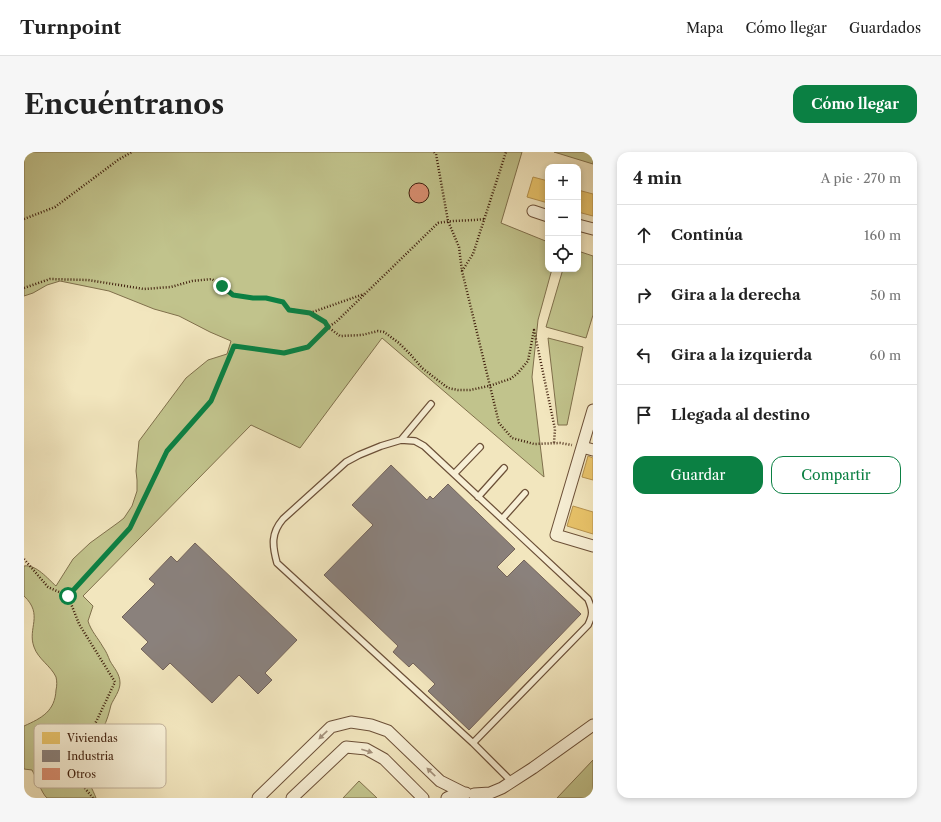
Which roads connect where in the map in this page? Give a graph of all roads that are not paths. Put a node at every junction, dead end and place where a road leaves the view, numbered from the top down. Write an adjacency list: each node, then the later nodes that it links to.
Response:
1 (533, 211): 2 (street)
2 (545, 215)
3 (581, 226): 4 (street)
4 (593, 229)
5 (431, 404): 7 (lane)
6 (593, 410): 9 (street)
7 (401, 440): 12 (lane); 18 (lane)
8 (480, 447): 12 (lane)
9 (582, 447): 10 (street); 16 (street)
10 (593, 450)
11 (504, 468): 14 (lane)
12 (454, 474): 14 (lane)
13 (525, 493): 15 (lane)
14 (478, 497): 15 (lane)
15 (502, 519): 18 (lane)
16 (593, 546)
17 (593, 725): 19 (street)
18 (473, 743): 19 (lane)
19 (512, 782): 20 (street)
20 (502, 788): 21 (street); 26 (street)
21 (473, 795): 22 (street, one-way to 22); 25 (street)
22 (258, 798)
23 (292, 798): 24 (street, one-way to 24)
24 (423, 798)
25 (447, 798)
26 (495, 798)

